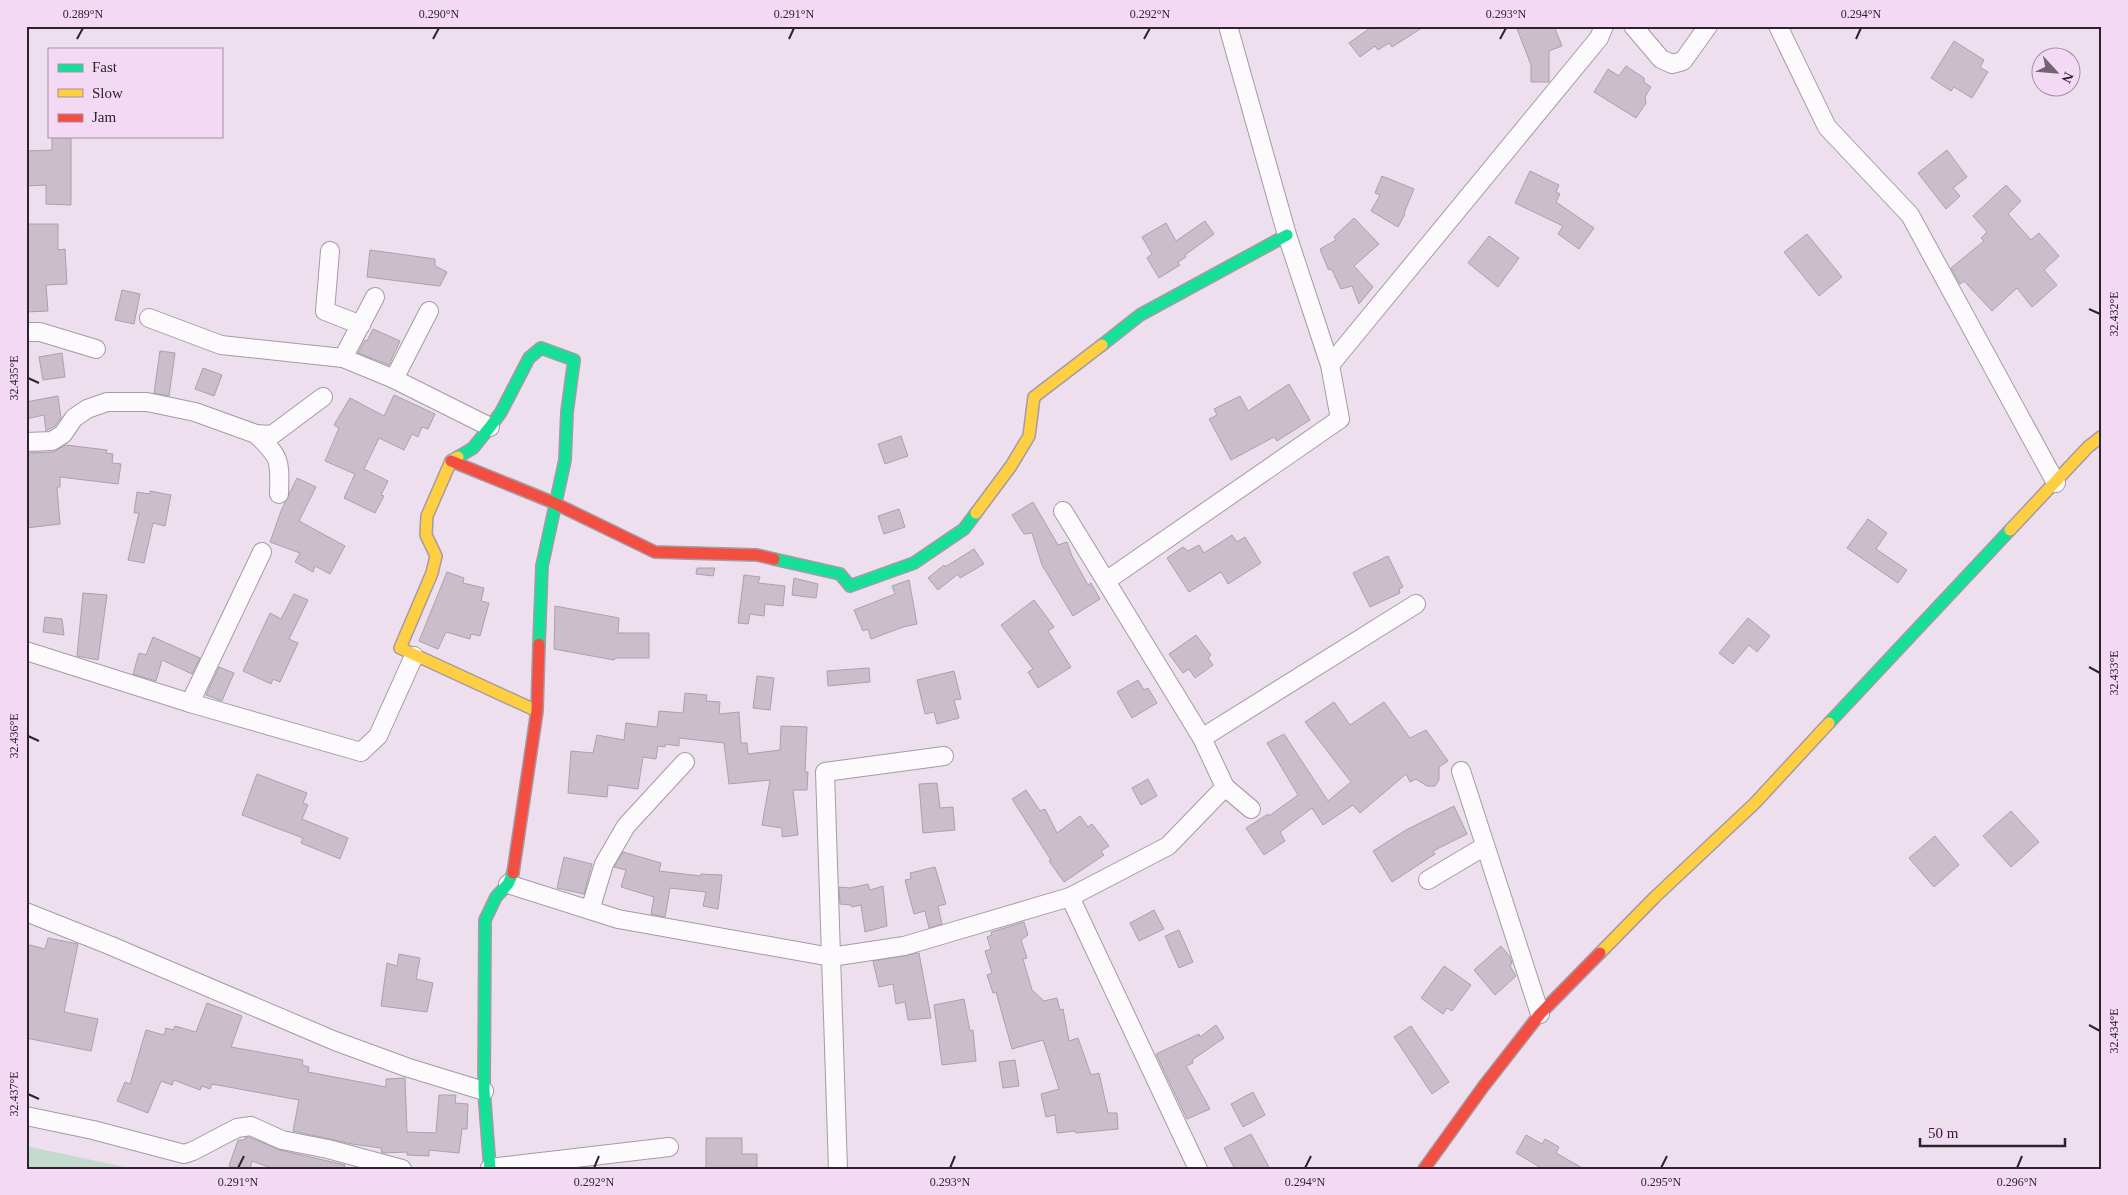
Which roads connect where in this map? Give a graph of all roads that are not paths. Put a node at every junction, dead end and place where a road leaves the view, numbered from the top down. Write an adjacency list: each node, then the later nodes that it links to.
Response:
1 (1228, 26): 6 (street)
2 (1604, 26): 15 (street)
3 (1633, 26): 4 (street)
4 (1708, 26)
5 (1778, 26): 23 (street)
6 (1287, 235): 15 (street); 25 (street)
7 (330, 251): 11 (street)
8 (375, 297): 11 (street)
9 (429, 311): 16 (street)
10 (150, 318): 14 (street)
11 (360, 324): 14 (street)
12 (26, 332): 13 (street)
13 (96, 349)
14 (343, 358): 16 (street)
15 (1330, 365): 28 (street)
16 (394, 380): 18 (street)
17 (323, 397): 19 (street)
18 (490, 427): 22 (street); 25 (street)
19 (256, 434): 21 (street); 24 (street)
20 (2102, 436): 23 (street)
21 (26, 442)
22 (450, 461): 25 (street); 31 (street)
23 (2056, 483): 47 (street)
24 (279, 494)
25 (556, 503): 33 (street)
26 (1063, 511): 28 (street)
27 (262, 552): 32 (street)
28 (1106, 581): 34 (street)
29 (1416, 604): 34 (street)
30 (26, 651): 32 (street)
31 (414, 656): 32 (street); 33 (street)
32 (190, 703)
33 (537, 711): 42 (street)
34 (1202, 738): 38 (street)
35 (944, 756): 46 (street)
36 (685, 762): 44 (street)
37 (1461, 771): 40 (street)
38 (1225, 787): 39 (street); 43 (street)
39 (1250, 810)
40 (1485, 846): 41 (street); 47 (street)
41 (1428, 880)
42 (508, 884): 44 (street); 48 (street)
43 (1070, 896): 46 (street); 54 (street)
44 (590, 910): 46 (street)
45 (26, 912): 48 (street)
46 (831, 957): 53 (street)
47 (1540, 1014): 55 (street)
48 (484, 1091): 52 (street)
49 (26, 1116): 51 (street)
50 (669, 1147): 52 (street)
51 (396, 1168)
52 (490, 1169)
53 (838, 1169)
54 (1198, 1169)
55 (1424, 1169)

